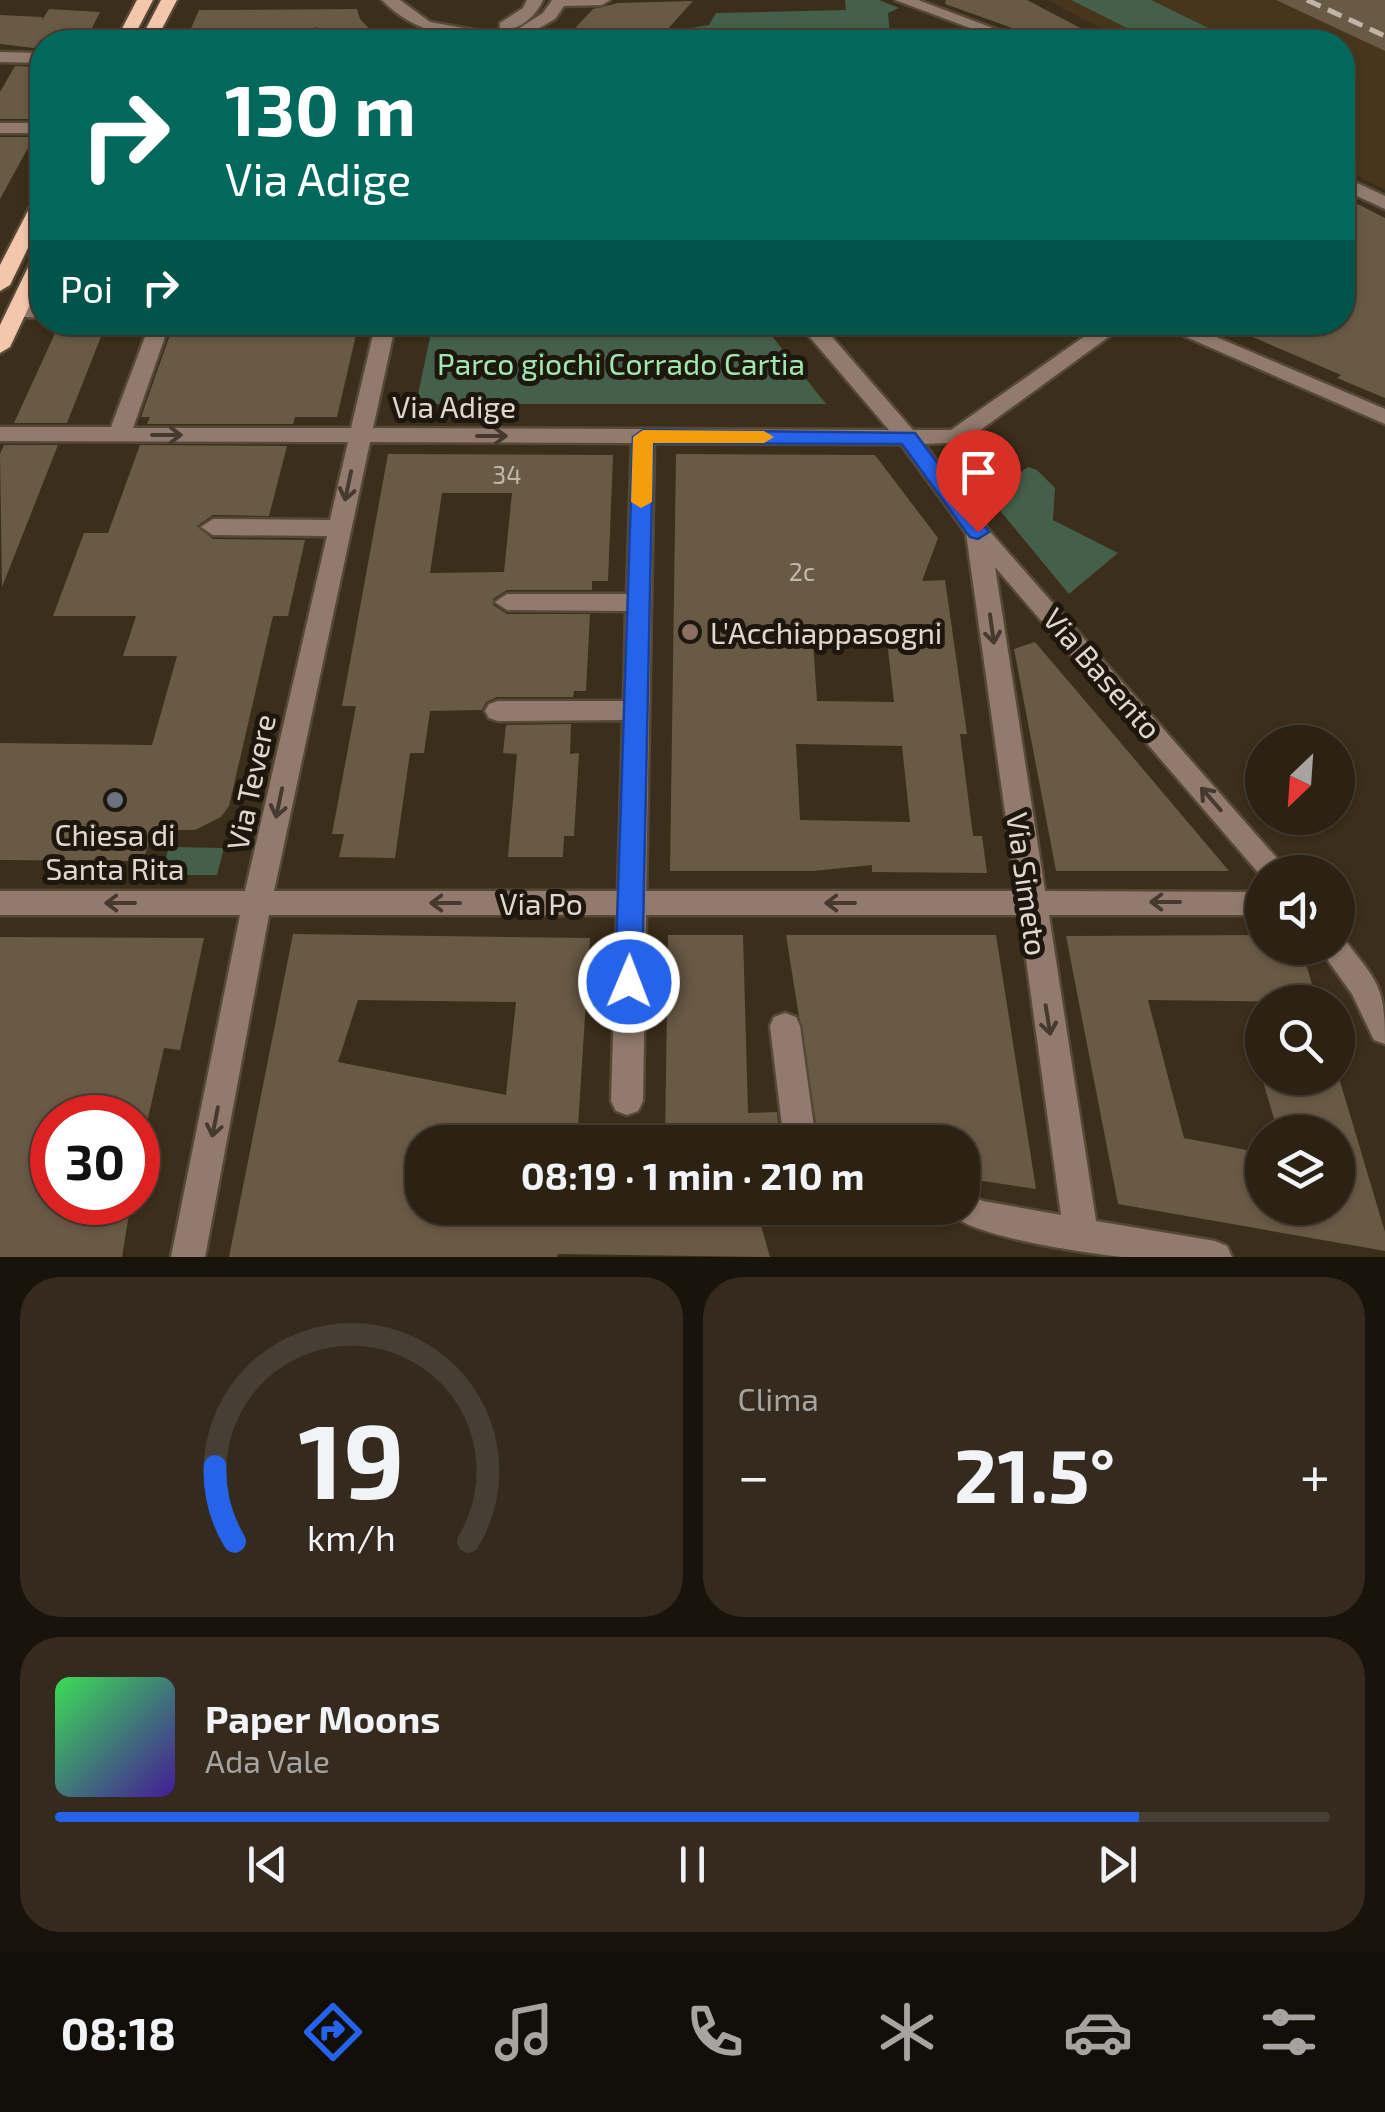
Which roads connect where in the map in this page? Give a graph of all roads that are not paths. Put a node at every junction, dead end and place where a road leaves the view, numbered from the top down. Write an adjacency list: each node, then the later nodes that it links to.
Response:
1 (145, 0): 8 (main road)
2 (168, 0): 9 (main road)
3 (390, 0): 10 (street)
4 (419, 0): 11 (street)
5 (534, 0): 12 (street)
6 (599, 0): 13 (street)
7 (903, 0): 14 (street)
8 (130, 30)
9 (153, 30)
10 (433, 30)
11 (479, 30)
12 (514, 30)
13 (521, 30)
14 (988, 30)
15 (0, 57): 16 (street)
16 (30, 58)
17 (0, 128): 18 (street)
18 (30, 128)
19 (1355, 187): 20 (street)
20 (1385, 203)
21 (30, 226): 23 (main road)
22 (30, 284): 24 (main road)
23 (0, 285)
24 (17, 312): 25 (street); 31 (main road)
25 (30, 312)
26 (156, 335): 34 (street)
27 (383, 335): 35 (street, Via Tevere)
28 (818, 335): 37 (street)
29 (1101, 335): 38 (street)
30 (1193, 335): 32 (street)
31 (0, 346)
32 (1385, 417)
33 (0, 434): 34 (street, Via Adige)
34 (119, 435): 35 (street, Via Adige, one-way to 35)
35 (359, 436): 36 (street, Via Adige, one-way to 36); 41 (street, Via Tevere, one-way to 41)
36 (643, 437): 37 (street, Via Adige); 44 (street)
37 (908, 438): 38 (street, Via Adige); 39 (street, Via Basento)
38 (956, 438): 39 (street)
39 (933, 472): 42 (street, Via Basento)
40 (213, 527): 41 (street)
41 (339, 528): 48 (street, Via Tevere, one-way to 48)
42 (978, 532): 47 (street, Via Basento, one-way to 42); 50 (street, Via Simeto, one-way to 50)
43 (507, 602): 44 (street)
44 (638, 603): 45 (street)
45 (636, 710): 46 (street); 49 (street)
46 (498, 711)
47 (1260, 855)
48 (257, 902): 49 (street, Via Po, one-way to 48); 52 (street, Via Po, one-way to 52); 60 (street, Via Tevere, one-way to 60)
49 (630, 902): 50 (street, Via Po, one-way to 49); 56 (street)
50 (1030, 902): 51 (street, Via Po, one-way to 50); 59 (street, Via Simeto, one-way to 59)
51 (1245, 902)
52 (0, 903)
53 (1347, 965): 55 (street)
54 (785, 1026): 57 (street)
55 (1385, 1032)
56 (626, 1101)
57 (798, 1125)
58 (980, 1216): 59 (street)
59 (1081, 1235): 61 (street)
60 (188, 1257)
61 (1216, 1257)

